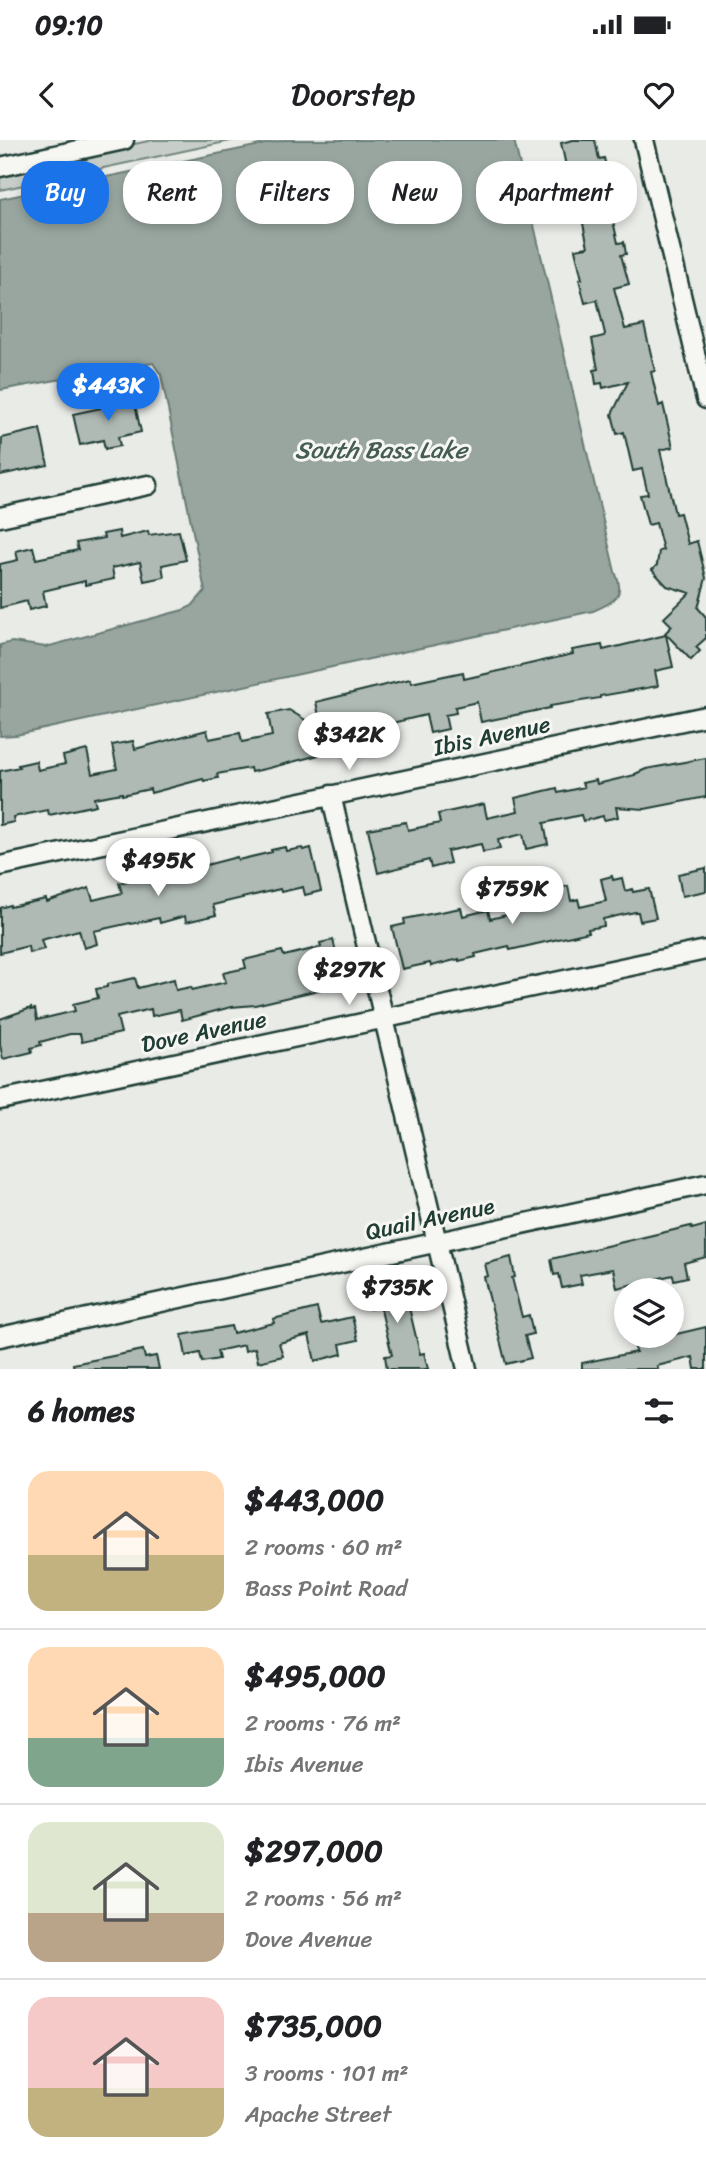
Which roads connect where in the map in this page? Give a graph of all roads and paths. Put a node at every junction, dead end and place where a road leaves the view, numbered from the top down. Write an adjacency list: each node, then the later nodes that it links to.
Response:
1 (124, 140): 3 (street)
2 (644, 140): 4 (street)
3 (0, 167)
4 (706, 399)
5 (148, 485): 6 (street)
6 (0, 517)
7 (706, 716): 8 (street, Ibis Avenue)
8 (331, 795): 9 (street, Ibis Avenue); 11 (street)
9 (0, 866)
10 (706, 950): 11 (street, Dove Avenue)
11 (383, 1020): 12 (street, Dove Avenue); 14 (street)
12 (0, 1101)
13 (706, 1184): 14 (street, Quail Avenue)
14 (438, 1242): 15 (street, Quail Avenue); 16 (street)
15 (0, 1337)
16 (467, 1369)

